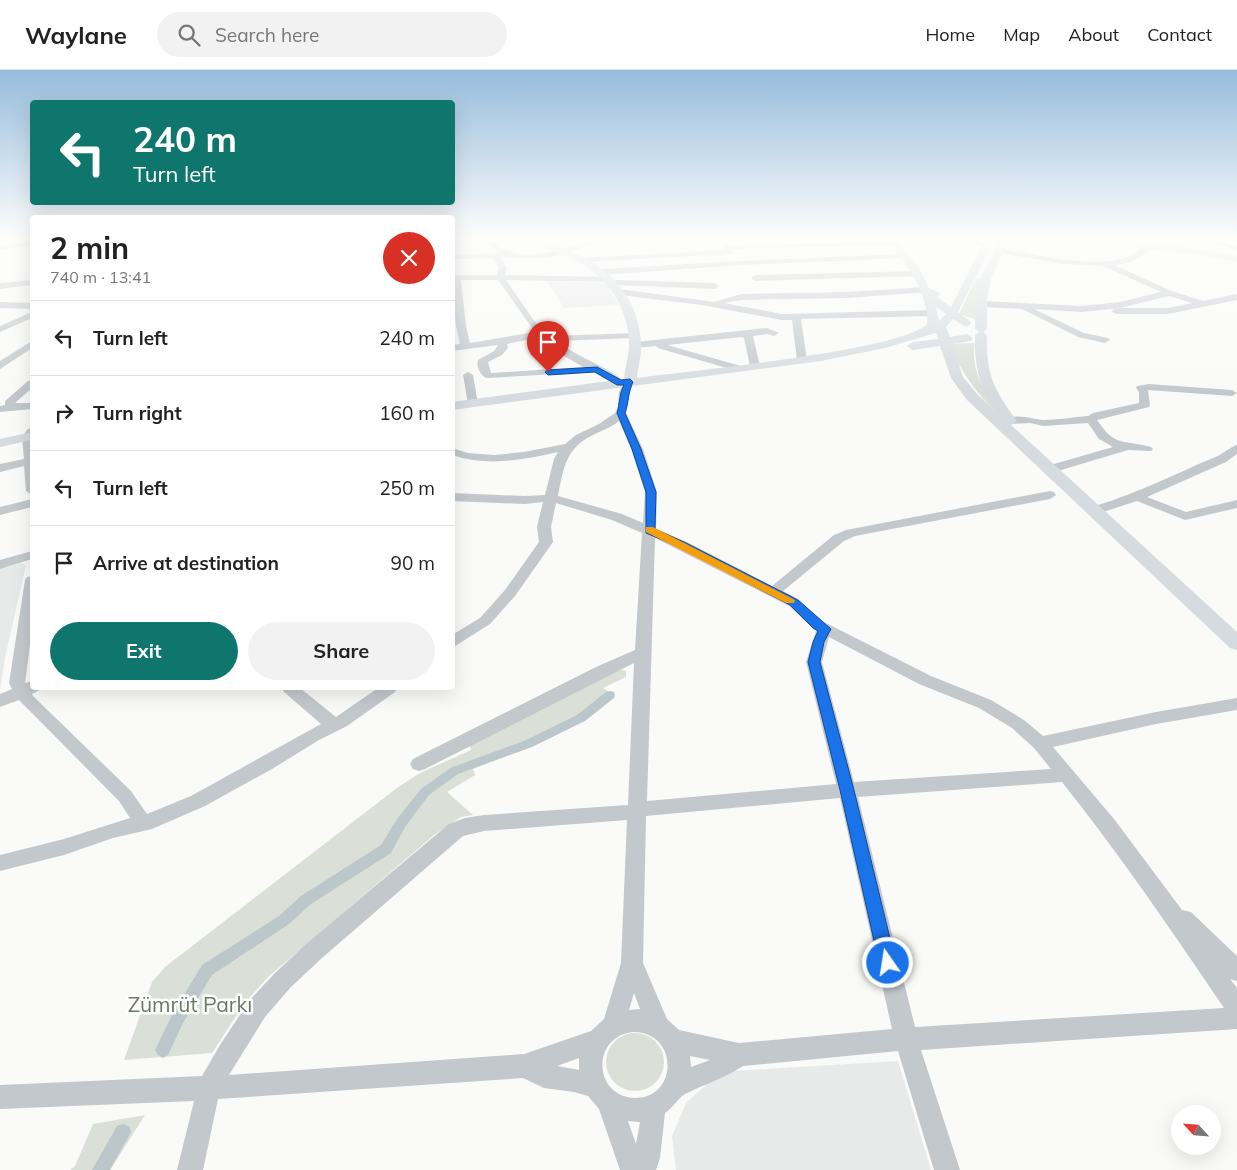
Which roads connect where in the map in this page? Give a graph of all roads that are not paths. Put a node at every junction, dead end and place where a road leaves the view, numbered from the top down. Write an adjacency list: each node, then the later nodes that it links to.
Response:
1 (456, 290): 42 (street)
2 (509, 290): 34 (street)
3 (617, 290): 35 (main road)
4 (651, 290): 16 (street)
5 (750, 290): 14 (street)
6 (917, 290): 14 (street)
7 (925, 290): 24 (main road); 25 (main road)
8 (926, 290): 12 (main road)
9 (983, 290): 17 (main road)
10 (1163, 290): 13 (street)
11 (30, 292): 20 (street)
12 (963, 293): 24 (main road)
13 (1169, 293): 18 (street); 23 (street)
14 (747, 297): 16 (street)
15 (1235, 299): 18 (street)
16 (714, 304): 27 (street)
17 (980, 304): 22 (street); 33 (main road)
18 (1203, 304): 23 (street)
19 (0, 306): 20 (street)
20 (11, 306): 21 (street)
21 (30, 306)
22 (1022, 307): 23 (street); 36 (street)
23 (1082, 309)
24 (951, 312): 28 (main road); 30 (main road)
25 (932, 313): 27 (street); 37 (main road)
26 (30, 316): 29 (street)
27 (796, 318): 44 (street)
28 (966, 323): 30 (main road); 33 (main road)
29 (0, 329)
30 (943, 331): 33 (main road); 37 (main road); 50 (main road)
31 (774, 332): 32 (street)
32 (744, 334): 39 (street); 46 (street)
33 (976, 334): 61 (main road)
34 (545, 336): 35 (street); 38 (street); 48 (street)
35 (634, 340): 39 (street); 52 (main road)
36 (1105, 340)
37 (914, 341): 44 (main road); 50 (main road); 52 (main road)
38 (502, 342): 42 (street); 48 (street)
39 (654, 344): 47 (street)
40 (30, 345): 43 (street)
41 (455, 348): 42 (street)
42 (466, 348)
43 (5, 359): 45 (street)
44 (802, 360): 46 (main road)
45 (0, 366)
46 (755, 366): 47 (main road)
47 (736, 368): 52 (main road)
48 (597, 369): 52 (street)
49 (468, 375): 54 (street)
50 (957, 378): 90 (main road)
51 (30, 385): 55 (street)
52 (624, 385): 54 (main road); 58 (street); 59 (main road)
53 (1232, 393): 60 (street)
54 (473, 404): 57 (main road)
55 (6, 405): 56 (street)
56 (30, 406)
57 (455, 406)
58 (621, 413): 67 (street); 82 (street)
59 (455, 415)
60 (1092, 419): 61 (street); 66 (street)
61 (1010, 421): 72 (main road)
62 (30, 433): 64 (main road)
63 (30, 433): 65 (main road)
64 (0, 436)
65 (0, 443)
66 (1122, 447): 68 (street); 72 (street)
67 (567, 448): 70 (street); 76 (street)
68 (1147, 449)
69 (1237, 449): 77 (street)
70 (455, 452)
71 (30, 461): 73 (street)
72 (1058, 467): 80 (main road)
73 (0, 468)
74 (1050, 495): 85 (street)
75 (455, 497): 76 (street)
76 (551, 498): 82 (street); 89 (street)
77 (1137, 498): 79 (street); 80 (street)
78 (30, 504): 81 (street)
79 (1237, 504)
80 (1103, 508): 87 (main road)
81 (0, 511)
82 (650, 531): 85 (street); 91 (street)
83 (30, 556): 84 (street)
84 (0, 565)
85 (773, 592): 88 (street)
86 (30, 594): 92 (street)
87 (1237, 627)
88 (825, 629): 98 (street); 101 (street)
89 (455, 641)
90 (1237, 643)
91 (643, 653): 99 (street); 102 (street)
92 (27, 690): 95 (street); 103 (street)
93 (292, 690): 97 (street)
94 (386, 690): 97 (street)
95 (0, 701)
96 (1237, 704): 98 (street)
97 (334, 725): 103 (street)
98 (1040, 743): 100 (street)
99 (419, 764)
100 (1066, 775): 101 (street); 105 (street)
101 (847, 790): 102 (street); 112 (street)
102 (638, 811): 106 (street); 116 (street)
103 (143, 823): 104 (street)
104 (0, 863)
105 (1159, 896): 107 (street); 108 (street)
106 (632, 963): 110 (street); 111 (street)
107 (1237, 971)
108 (1237, 1007)
109 (1237, 1018): 112 (street)
110 (605, 1033): 111 (street); 114 (street); 117 (street)
111 (665, 1033): 113 (street); 115 (street)
112 (906, 1040): 113 (street); 123 (street)
113 (739, 1055): 115 (street)
114 (524, 1066): 116 (street); 117 (street)
115 (674, 1087): 119 (street)
116 (209, 1088): 118 (street); 120 (street)
117 (602, 1093): 119 (street); 121 (street)
118 (0, 1096)
119 (654, 1106): 122 (street)
120 (190, 1170)
121 (634, 1170)
122 (643, 1170)
123 (947, 1170)

